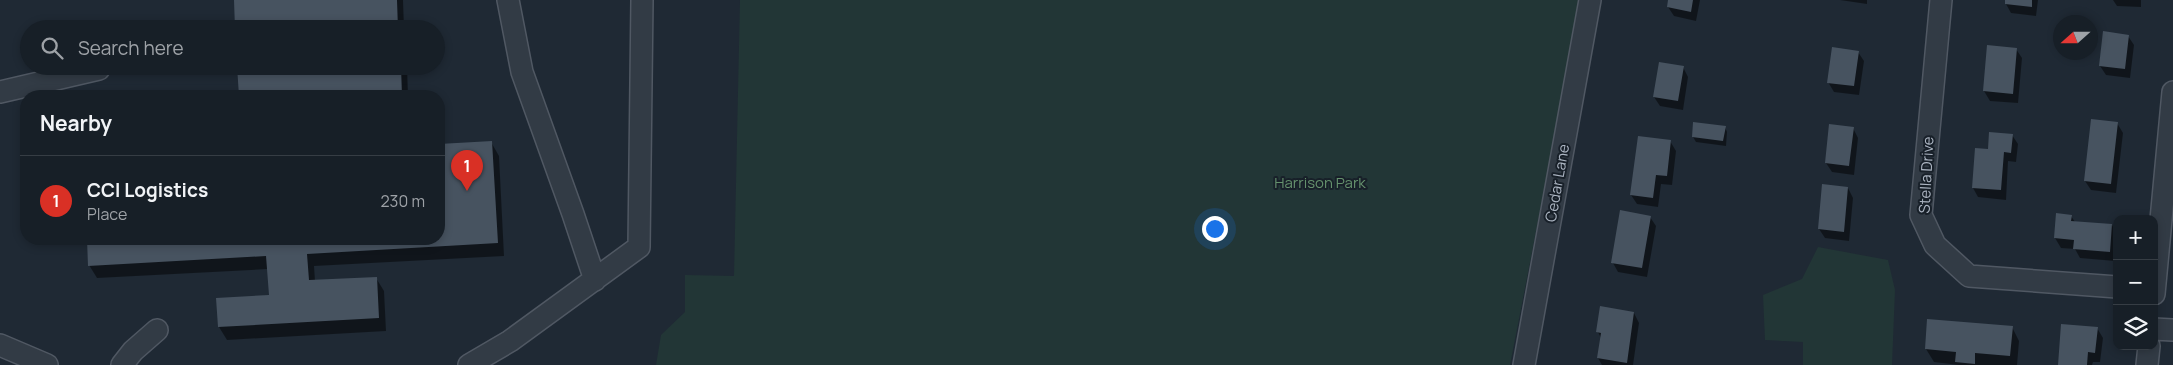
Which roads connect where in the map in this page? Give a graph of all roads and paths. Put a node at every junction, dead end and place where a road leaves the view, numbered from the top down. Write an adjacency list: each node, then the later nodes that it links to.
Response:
1 (508, 0): 9 (street)
2 (642, 0): 9 (street)
3 (1590, 0): 19 (street, Cedar Lane)
4 (1941, 0): 10 (street, Stella Drive)
5 (74, 75): 6 (street)
6 (0, 92)
7 (2173, 97): 8 (street)
8 (2157, 260)
9 (594, 280): 18 (street)
10 (2113, 287)
11 (2158, 329): 13 (street)
12 (157, 330): 17 (street)
13 (2173, 330)
14 (0, 344): 16 (street)
15 (2149, 350): 20 (street)
16 (46, 365)
17 (122, 365)
18 (468, 365)
19 (1524, 365)
20 (2147, 365)

